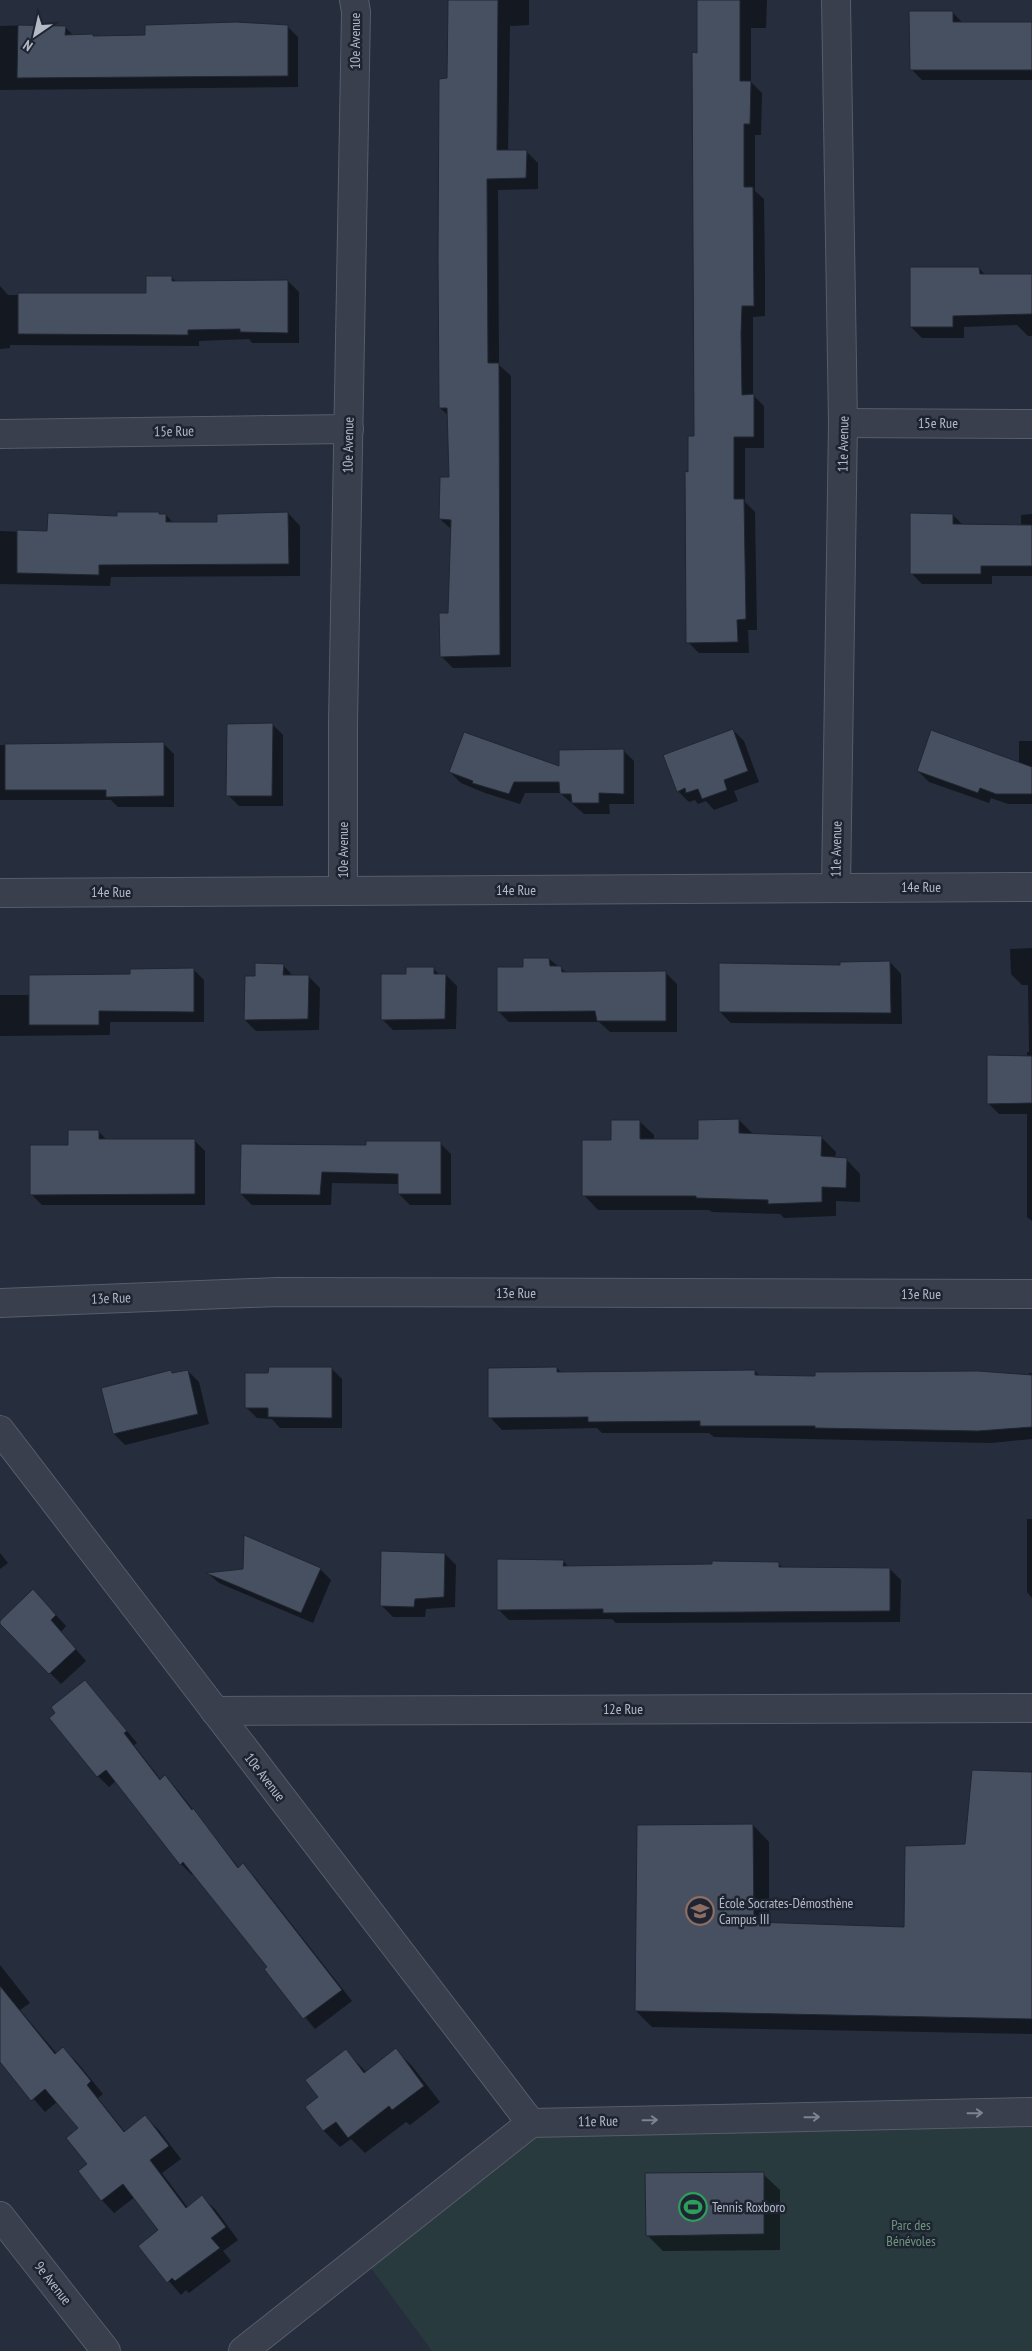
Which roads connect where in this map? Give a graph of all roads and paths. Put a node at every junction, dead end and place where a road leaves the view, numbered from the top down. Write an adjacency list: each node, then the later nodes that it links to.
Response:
1 (354, 0): 5 (street, 10e Avenue)
2 (836, 0): 3 (street, 11e Avenue)
3 (843, 423): 4 (street, 15e Rue); 8 (street, 11e Avenue)
4 (1032, 424)
5 (348, 429): 6 (street, 15e Rue); 9 (street, 10e Avenue)
6 (0, 434)
7 (1032, 887): 8 (street, 14e Rue)
8 (836, 888): 9 (street, 14e Rue)
9 (343, 891): 10 (street, 14e Rue)
10 (0, 893)
11 (1032, 1294): 12 (street, 13e Rue)
12 (0, 1303)
13 (0, 1430): 15 (street, 10e Avenue)
14 (1032, 1708): 15 (street, 12e Rue)
15 (215, 1710): 17 (street, 10e Avenue)
16 (1032, 2112): 17 (street, 11e Rue, one-way to 16)
17 (531, 2123): 20 (street)
18 (0, 2216): 19 (street, 9e Avenue)
19 (106, 2351)
20 (243, 2351)

